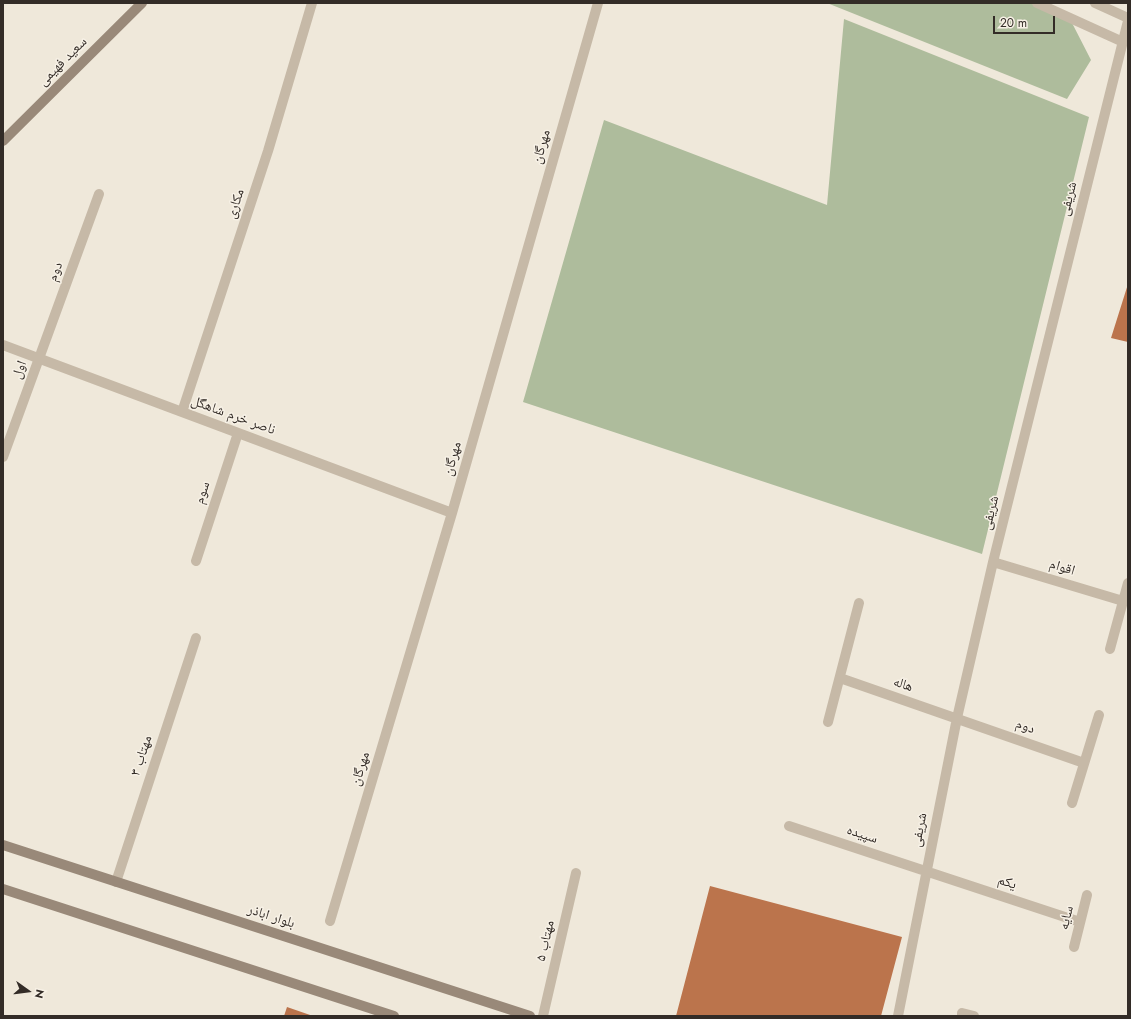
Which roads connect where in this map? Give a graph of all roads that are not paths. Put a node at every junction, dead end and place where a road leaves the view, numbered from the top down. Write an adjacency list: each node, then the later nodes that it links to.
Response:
1 (142, 3): 8 (main road, سعید فهیمی)
2 (312, 3): 12 (street, مکاری)
3 (598, 3): 15 (street, مهرگان)
4 (1037, 3): 7 (street)
5 (1095, 3): 6 (street)
6 (1128, 19): 7 (street, شریفی)
7 (1123, 42): 17 (street, شریفی)
8 (3, 141)
9 (99, 194): 11 (street, دوم)
10 (3, 346): 11 (street, ناصر خرم شاهگل)
11 (39, 359): 12 (street, ناصر خرم شاهگل); 14 (street, اول)
12 (182, 412): 13 (street, ناصر خرم شاهگل)
13 (238, 433): 15 (street, ناصر خرم شاهگل); 16 (street, سوم)
14 (3, 457)
15 (452, 513): 36 (street, مهرگان)
16 (196, 561)
17 (993, 562): 19 (street, اقوام); 25 (street, شریفی)
18 (1128, 583): 19 (street)
19 (1123, 602): 22 (street)
20 (859, 603): 23 (street)
21 (196, 638): 33 (street, مهتاب ۳)
22 (1110, 649)
23 (840, 678): 25 (street, هاله); 26 (street)
24 (1099, 714): 27 (street)
25 (956, 718): 27 (street, دوم); 31 (street, شریفی)
26 (828, 722)
27 (1084, 762): 28 (street)
28 (1072, 803)
29 (789, 826): 31 (street, سپیده)
30 (3, 845): 33 (main road, بلوار اباذر)
31 (926, 871): 37 (street, یکم); 42 (street, شریفی)
32 (576, 873): 41 (street, مهتاب ۵)
33 (116, 882): 40 (main road, بلوار اباذر)
34 (3, 889): 39 (main road)
35 (1087, 895): 37 (street, سایه)
36 (330, 921)
37 (1080, 922): 38 (street, سایه)
38 (1074, 947)
39 (394, 1016)
40 (530, 1016)
41 (543, 1016)
42 (898, 1016)
43 (962, 1016): 44 (street)
44 (974, 1016)

